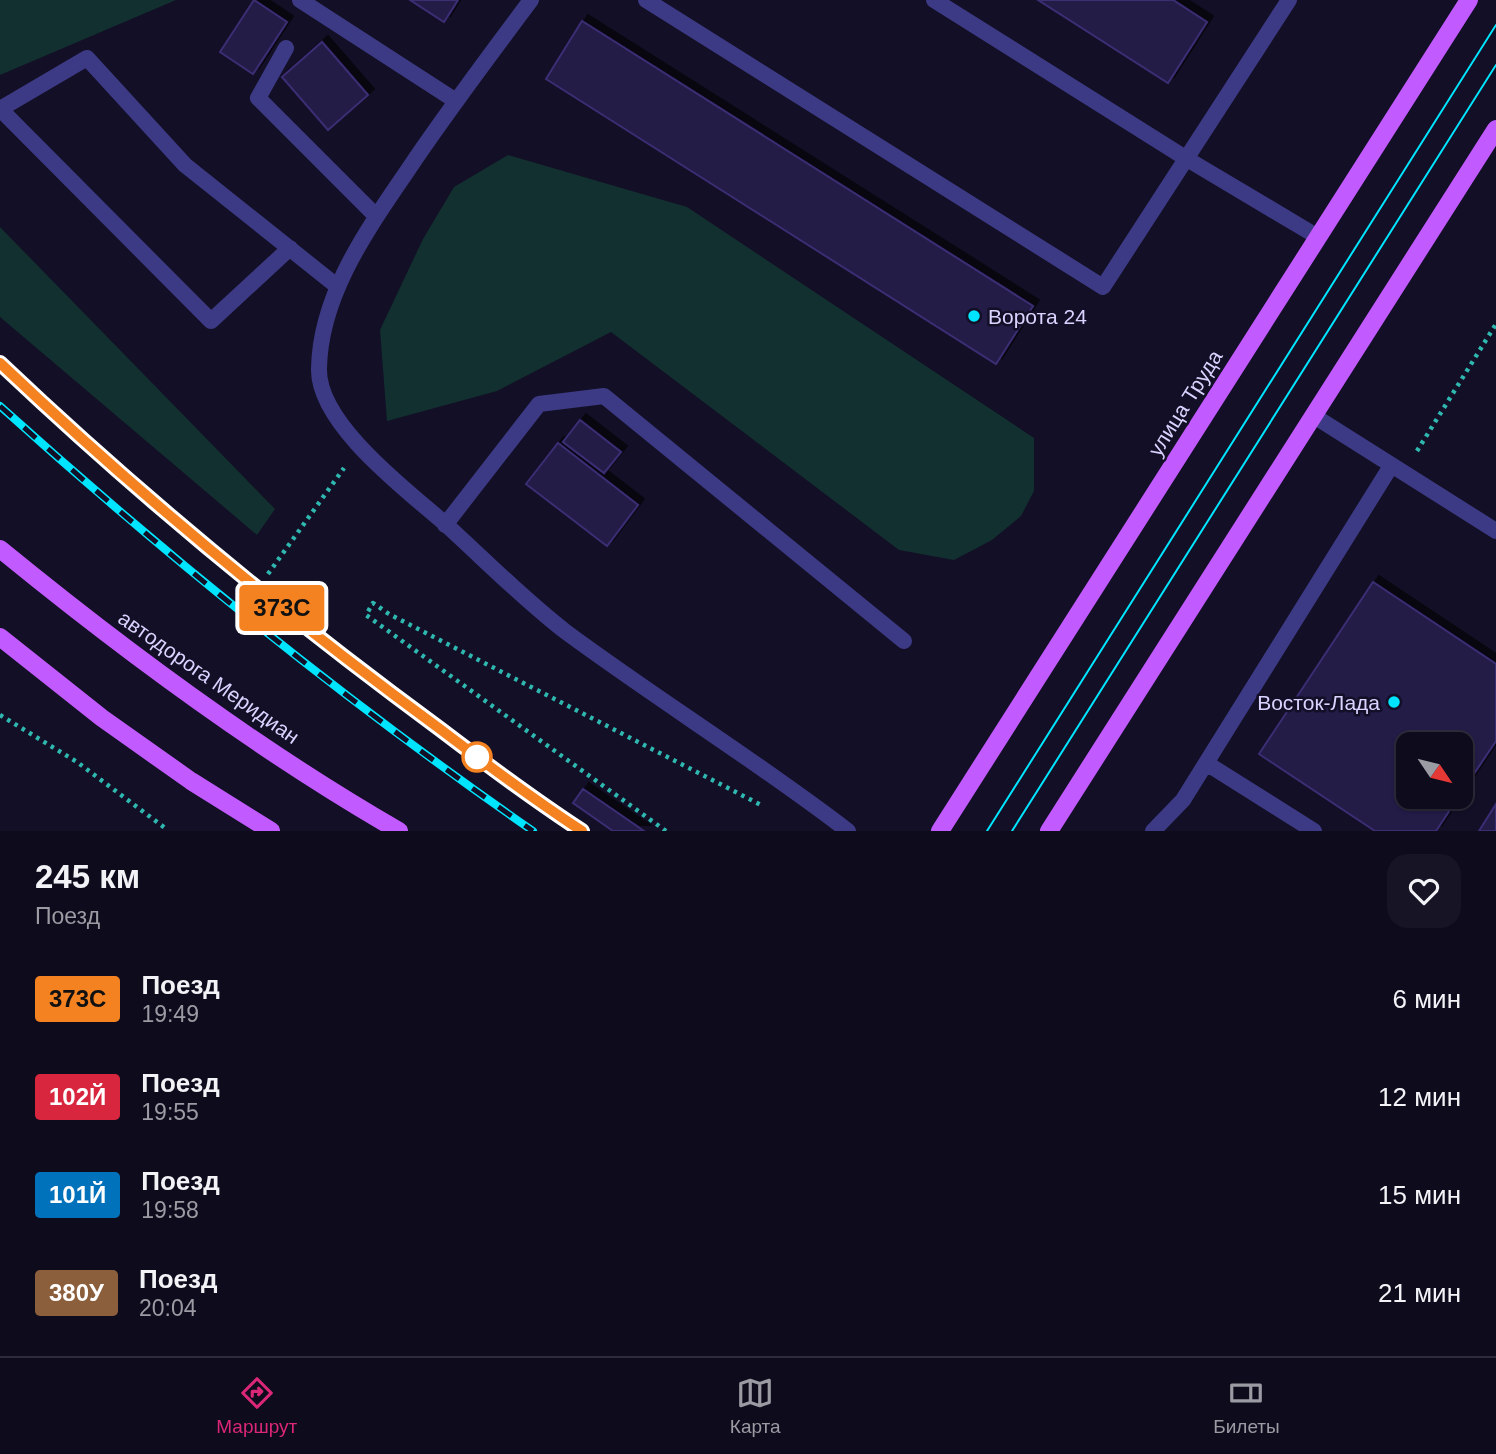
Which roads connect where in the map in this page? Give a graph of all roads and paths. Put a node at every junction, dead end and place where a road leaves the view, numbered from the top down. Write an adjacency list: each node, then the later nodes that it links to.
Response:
1 (300, 0): 8 (lane)
2 (531, 0): 8 (lane)
3 (646, 0): 10 (lane)
4 (934, 0): 10 (lane)
5 (1289, 0): 10 (lane)
6 (1469, 0): 12 (main road, улица Труда)
7 (286, 48): 11 (lane)
8 (456, 101): 11 (lane)
9 (1494, 136): 16 (main road)
10 (1187, 159): 12 (lane)
11 (376, 216): 14 (lane)
12 (1318, 237): 33 (main road, улица Труда)
13 (290, 248): 13 (lane); 14 (lane)
14 (338, 287): 17 (lane)
15 (1496, 324): 18 (path)
16 (1314, 416): 18 (lane); 34 (main road)
17 (358, 448): 19 (lane); 22 (path)
18 (1397, 470): 20 (lane); 26 (lane)
19 (446, 524): 24 (lane); 32 (lane)
20 (1496, 531)
21 (0, 550): 30 (main road, автодорога Меридиан)
22 (268, 574)
23 (0, 637): 29 (main road)
24 (904, 641)
25 (0, 715): 28 (path)
26 (1206, 763): 35 (lane); 36 (lane)
27 (764, 806): 31 (path)
28 (166, 830)
29 (271, 831)
30 (399, 831)
31 (666, 831)
32 (848, 831)
33 (940, 831)
34 (1049, 831)
35 (1153, 831)
36 (1314, 831)

